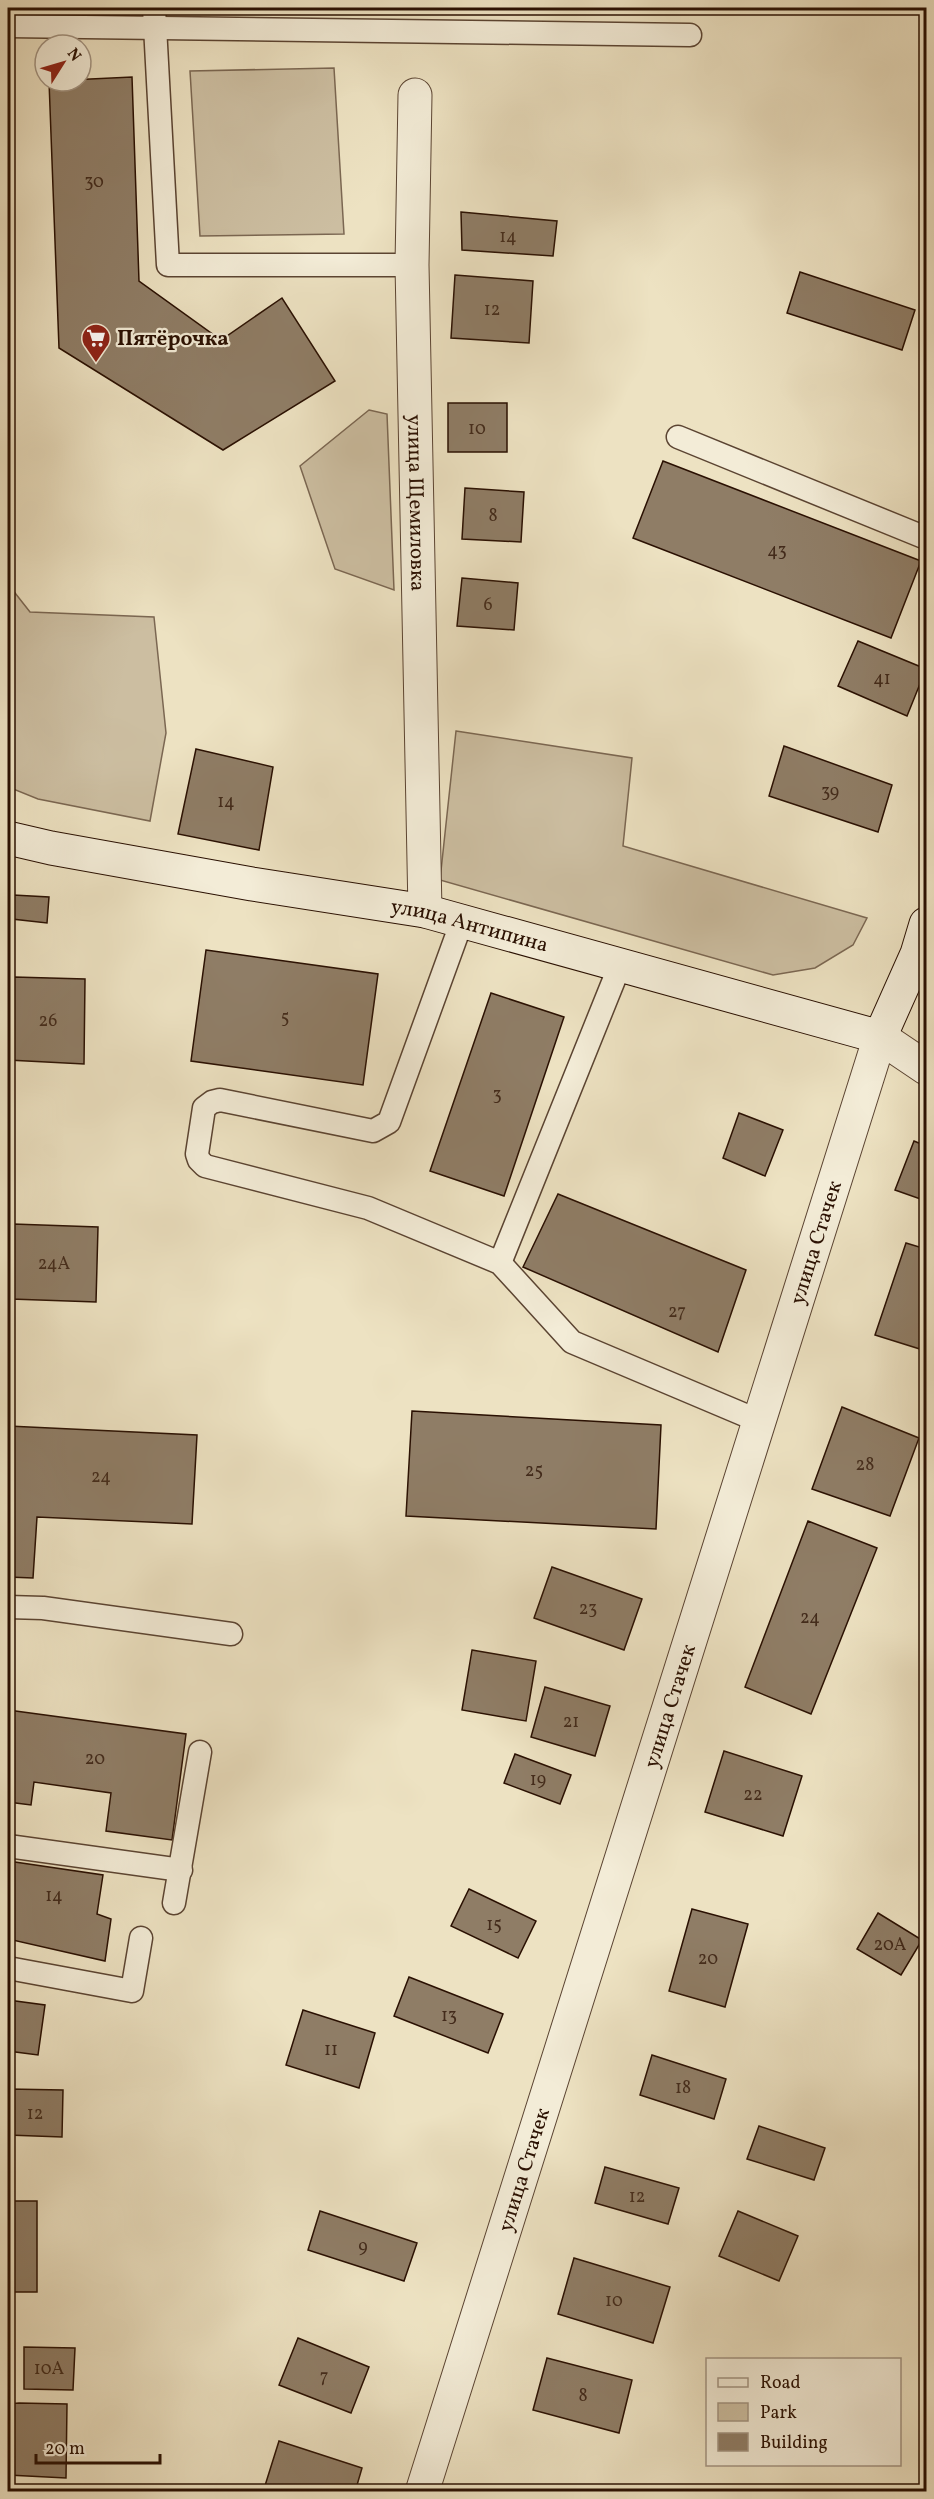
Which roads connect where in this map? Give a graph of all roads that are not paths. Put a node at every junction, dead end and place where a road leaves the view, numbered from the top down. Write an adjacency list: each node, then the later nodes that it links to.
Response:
1 (155, 18): 2 (lane); 3 (lane); 5 (lane)
2 (8, 26)
3 (690, 35)
4 (415, 94): 5 (street, улица Щемиловка)
5 (412, 265): 9 (street, улица Щемиловка)
6 (678, 437): 7 (lane)
7 (927, 538)
8 (8, 838): 9 (street, улица Антипина)
9 (425, 911): 10 (street, улица Антипина)
10 (462, 921): 12 (street, улица Антипина); 15 (lane)
11 (927, 924): 13 (street, улица Стачек)
12 (620, 965): 13 (street, улица Антипина); 15 (lane)
13 (880, 1037): 14 (street, улица Антипина); 16 (street, улица Стачек)
14 (927, 1068)
15 (500, 1263): 16 (lane)
16 (759, 1421): 25 (street, улица Стачек)
17 (8, 1607): 18 (lane)
18 (231, 1634)
19 (200, 1752): 21 (lane)
20 (8, 1846): 21 (lane)
21 (181, 1870): 22 (lane)
22 (174, 1903)
23 (141, 1938): 24 (lane)
24 (8, 1968)
25 (422, 2492)

